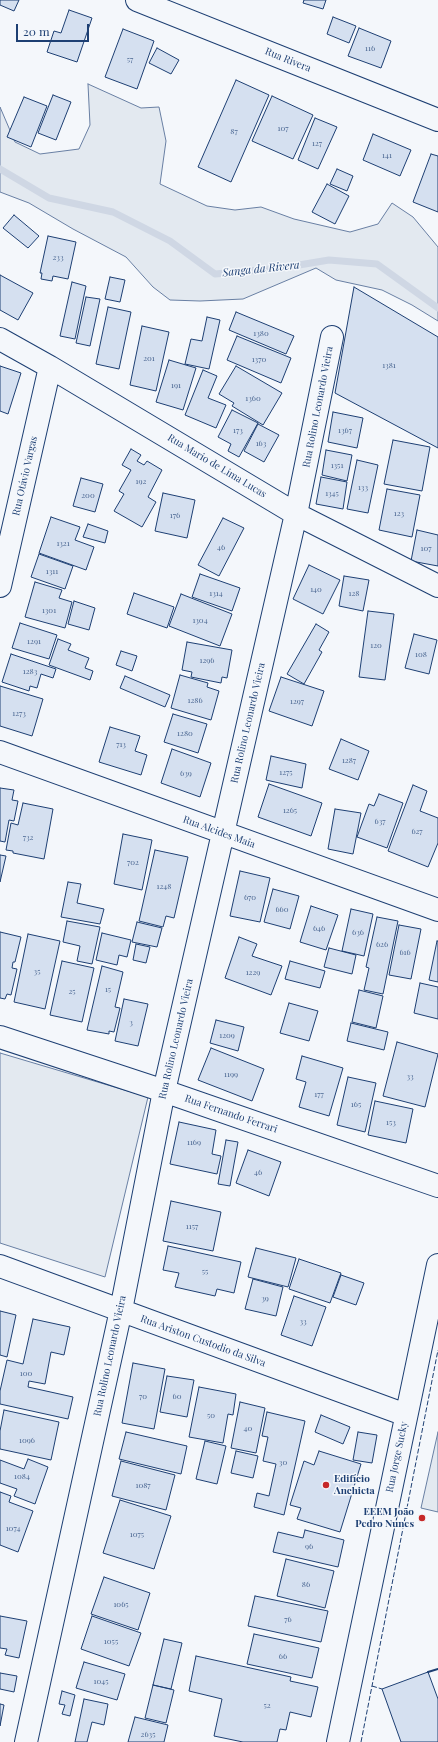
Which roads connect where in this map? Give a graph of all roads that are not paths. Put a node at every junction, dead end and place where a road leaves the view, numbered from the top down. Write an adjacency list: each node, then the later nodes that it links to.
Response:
1 (138, 0): 2 (street, Rua Rivera)
2 (438, 120)
3 (332, 337): 6 (street, Rua Rolino Leonardo Vieira)
4 (0, 339): 5 (street, Rua Mario de Lima Lucas)
5 (50, 367): 6 (street, Rua Mario de Lima Lucas); 7 (street, Rua Otávio Vargas)
6 (296, 514): 8 (street, Rua Mario de Lima Lucas); 10 (street, Rua Rolino Leonardo Vieira)
7 (0, 586)
8 (438, 586)
9 (0, 752): 10 (street, Rua Alcides Maia)
10 (222, 833): 11 (street, Rua Alcides Maia); 13 (street, Rua Rolino Leonardo Vieira)
11 (438, 910)
12 (0, 1037): 13 (street, Rua Fernando Ferrari)
13 (164, 1091): 14 (street, Rua Fernando Ferrari); 17 (street, Rua Rolino Leonardo Vieira)
14 (438, 1186)
15 (438, 1265): 18 (street, Rua Jorge Sucky)
16 (0, 1266): 17 (street, Rua Ariston Custodio da Silva)
17 (121, 1310): 18 (street, Rua Ariston Custodio da Silva); 19 (street, Rua Rolino Leonardo Vieira)
18 (406, 1415): 20 (street, Rua Jorge Sucky)
19 (26, 1742)
20 (338, 1742)

